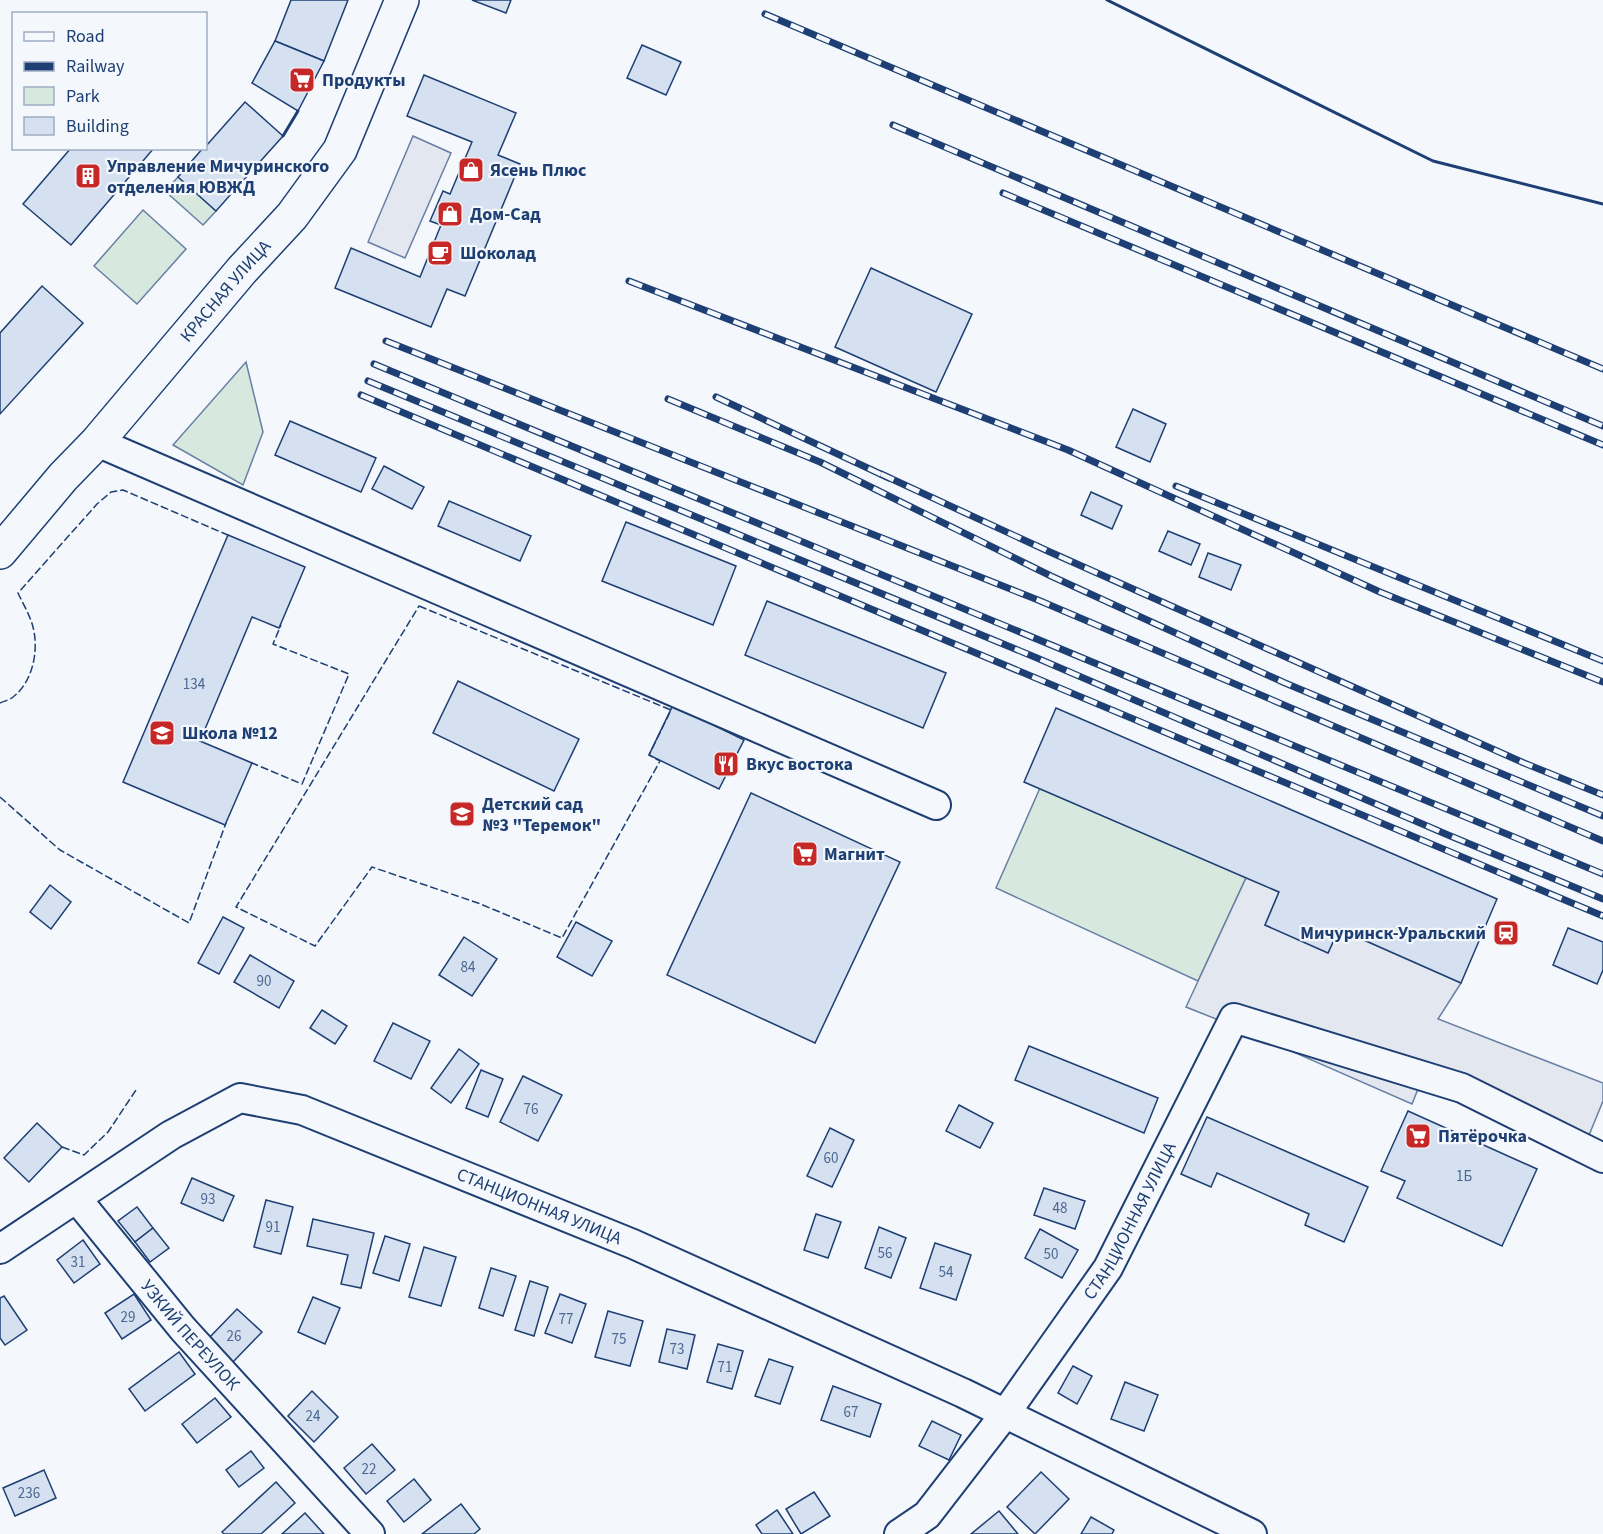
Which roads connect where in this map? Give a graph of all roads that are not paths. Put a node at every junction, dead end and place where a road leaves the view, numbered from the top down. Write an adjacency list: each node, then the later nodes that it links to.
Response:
1 (402, 0): 2 (main road, КРАСНАЯ УЛИЦА)
2 (97, 441): 3 (main road, КРАСНАЯ УЛИЦА); 4 (street)
3 (0, 552)
4 (936, 804)
5 (1603, 1158): 8 (street, СТАНЦИОННАЯ УЛИЦА)
6 (77, 1199): 7 (street); 8 (street, СТАНЦИОННАЯ УЛИЦА); 9 (street, УЗКИЙ ПЕРЕУЛОК)
7 (0, 1249)
8 (1005, 1414): 10 (street); 11 (street, СТАНЦИОННАЯ УЛИЦА)
9 (370, 1534)
10 (899, 1534)
11 (1252, 1534)

